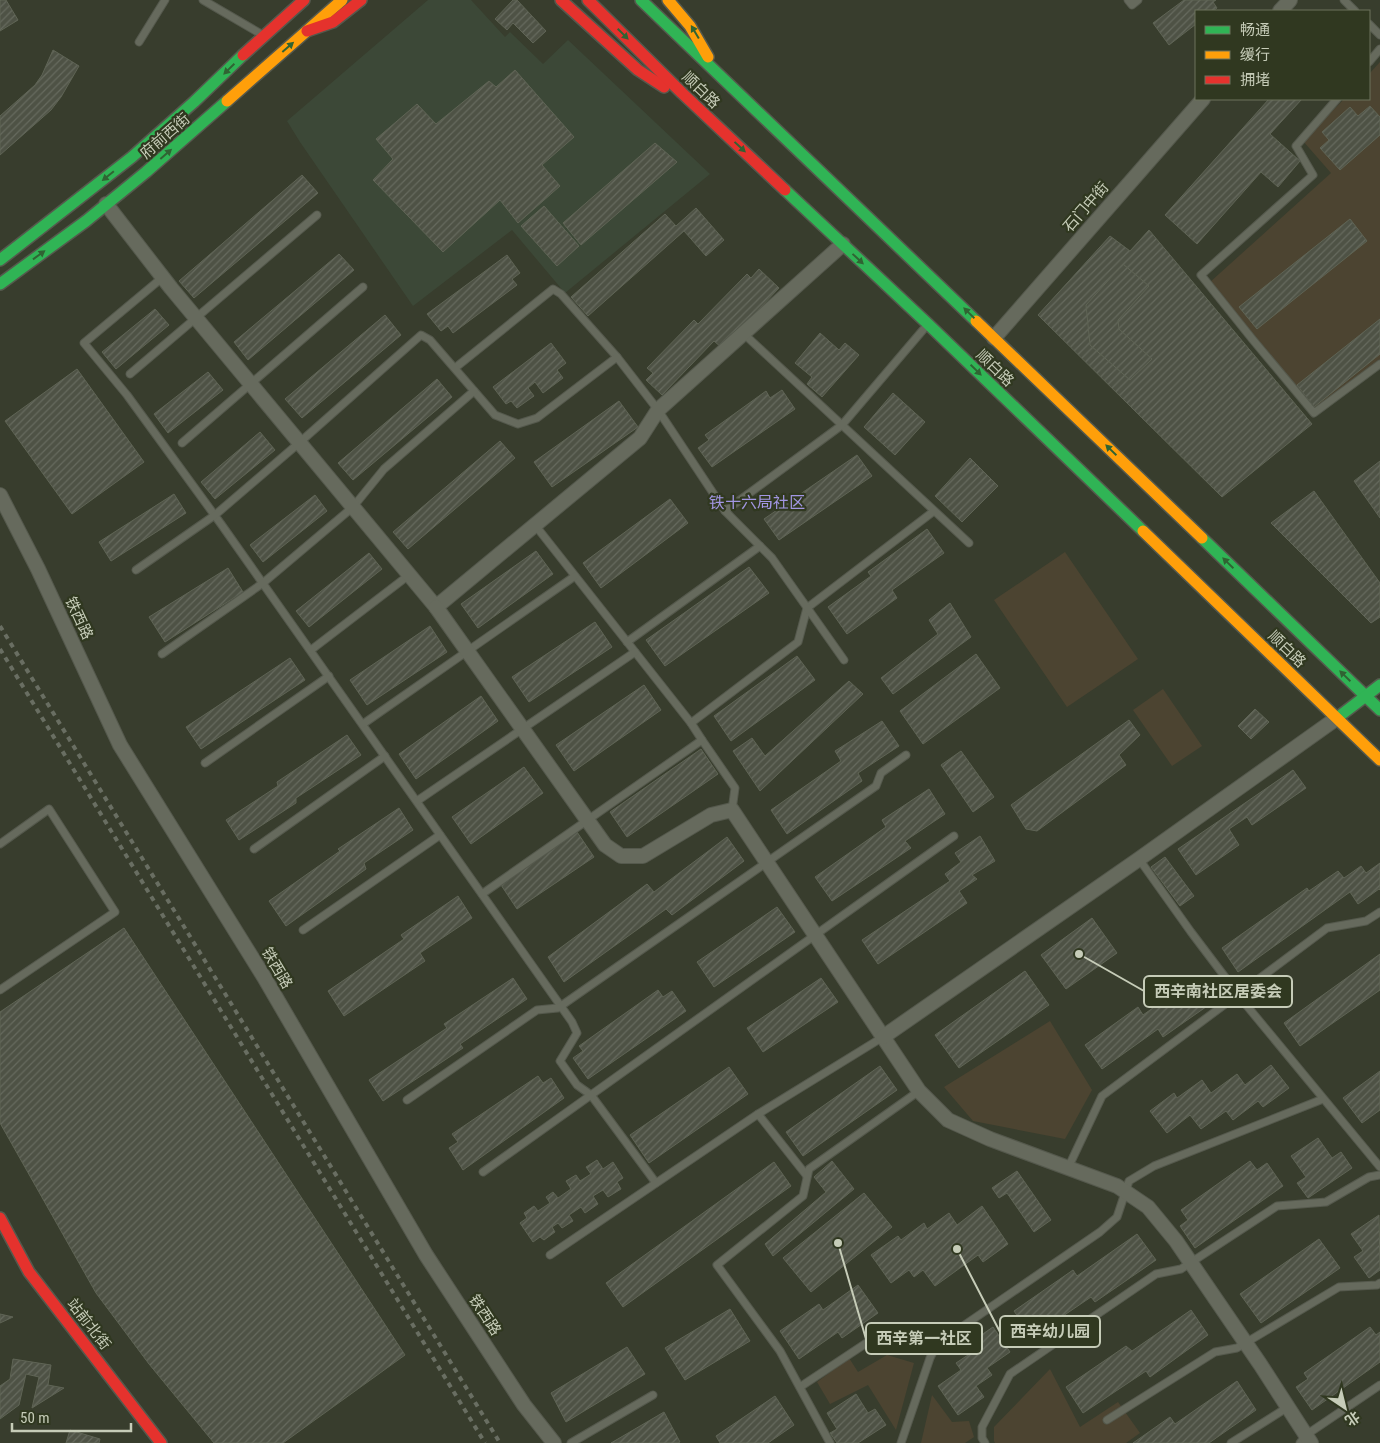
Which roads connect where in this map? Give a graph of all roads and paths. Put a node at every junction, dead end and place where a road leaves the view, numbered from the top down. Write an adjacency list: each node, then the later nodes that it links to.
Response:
1 (165, 0): 22 (lane)
2 (203, 0): 20 (lane)
3 (296, 0): 17 (main road)
4 (304, 0): 17 (main road, 府前西街)
5 (342, 0): 19 (main road, 府前西街)
6 (361, 0): 19 (main road)
7 (561, 0): 26 (main road)
8 (588, 0): 26 (main road, 顺白路, one-way to 26)
9 (641, 0): 25 (main road, 顺白路)
10 (668, 0): 25 (main road, one-way to 10)
11 (1128, 0): 12 (lane)
12 (1138, 0)
13 (1290, 0): 15 (street)
14 (1344, 0): 16 (lane)
15 (1281, 10)
16 (1354, 10)
17 (288, 14): 20 (main road, 府前西街)
18 (1370, 25): 21 (lane)
19 (307, 31): 29 (main road, 府前西街, one-way to 19)
20 (264, 35): 32 (main road, 府前西街, one-way to 32)
21 (1380, 35)
22 (139, 42)
23 (1380, 50): 24 (lane)
24 (1370, 61)
25 (714, 70): 39 (main road, 顺白路, one-way to 25)
26 (682, 93): 31 (main road, 顺白路, one-way to 31)
27 (1202, 100): 39 (street, 石门中街)
28 (1336, 100): 41 (lane)
29 (106, 204): 33 (street); 34 (main road, 府前西街, one-way to 29)
30 (317, 215): 36 (lane)
31 (843, 244): 37 (main road, 顺白路, one-way to 37); 38 (street)
32 (0, 260)
33 (163, 278): 36 (street); 54 (lane)
34 (0, 284)
35 (363, 287): 44 (lane)
36 (196, 318): 43 (lane); 44 (street)
37 (928, 324): 47 (lane); 74 (main road, 顺白路, one-way to 74)
38 (744, 334): 46 (street); 47 (lane)
39 (994, 338): 72 (main road, 顺白路, one-way to 39)
40 (618, 357): 42 (lane); 45 (lane); 46 (lane)
41 (1380, 364)
42 (455, 368): 45 (lane); 49 (lane)
43 (130, 374)
44 (250, 384): 48 (lane); 49 (street)
45 (474, 391): 51 (lane)
46 (658, 410): 52 (lane); 55 (street)
47 (842, 425): 52 (lane); 53 (lane)
48 (182, 443)
49 (299, 443): 51 (street); 54 (lane)
50 (0, 495): 125 (street, 铁西路)
51 (353, 507): 59 (street); 61 (lane)
52 (725, 511): 57 (lane)
53 (934, 511): 56 (lane); 63 (lane)
54 (215, 515): 58 (lane); 61 (lane)
55 (534, 525): 60 (lane); 62 (street)
56 (969, 543)
57 (760, 546): 63 (lane); 64 (lane)
58 (136, 570)
59 (409, 575): 62 (street); 65 (lane)
60 (575, 576): 64 (lane); 66 (lane)
61 (262, 583): 65 (lane); 68 (lane)
62 (436, 606): 66 (street)
63 (807, 608): 69 (lane); 75 (lane)
64 (627, 642): 67 (lane)
65 (311, 650): 70 (lane)
66 (467, 651): 76 (lane); 77 (street)
67 (635, 652): 75 (lane); 77 (lane)
68 (162, 654)
69 (844, 660)
70 (329, 676): 76 (lane); 82 (lane)
71 (1380, 685): 72 (main road)
72 (1366, 696): 73 (main road, 顺白路); 74 (main road)
73 (1380, 710)
74 (1337, 718): 81 (main road, 顺白路); 90 (street)
75 (691, 723): 78 (lane)
76 (363, 724): 80 (lane)
77 (522, 729): 83 (lane); 85 (street)
78 (702, 740): 84 (lane); 85 (lane)
79 (906, 755): 91 (lane)
80 (385, 756): 83 (lane); 89 (lane)
81 (1380, 760)
82 (205, 763)
83 (416, 802): 86 (lane)
84 (732, 810): 85 (street); 91 (street)
85 (587, 820): 92 (lane)
86 (440, 835): 92 (lane); 94 (lane)
87 (954, 836): 95 (lane)
88 (0, 844): 96 (lane)
89 (254, 849)
90 (1139, 858): 97 (lane); 99 (street)
91 (767, 862): 95 (street); 98 (lane)
92 (482, 894): 98 (lane)
93 (1380, 912): 97 (lane)
94 (303, 930)
95 (815, 935): 99 (street); 101 (lane)
96 (0, 990)
97 (1238, 995): 102 (lane); 106 (lane)
98 (560, 1006): 101 (lane); 103 (lane)
99 (883, 1037): 100 (street); 104 (lane)
100 (920, 1092): 106 (street); 109 (lane)
101 (591, 1095): 107 (lane); 110 (lane)
102 (1323, 1099): 105 (lane); 111 (lane)
103 (407, 1100)
104 (758, 1114): 109 (lane); 110 (lane)
105 (1380, 1167)
106 (1068, 1168): 111 (street)
107 (483, 1172)
108 (1380, 1175): 114 (lane)
109 (807, 1176): 119 (lane)
110 (656, 1182): 113 (lane)
111 (1126, 1192): 114 (street); 117 (lane)
112 (0, 1218): 124 (main road, 站前北街)
113 (550, 1255)
114 (1191, 1263): 116 (street); 129 (lane)
115 (1380, 1283): 116 (lane)
116 (1246, 1342): 121 (street); 122 (lane)
117 (934, 1351): 119 (lane); 128 (lane)
118 (1380, 1384): 123 (lane)
119 (800, 1387): 127 (lane)
120 (653, 1395): 126 (lane)
121 (1288, 1407): 123 (street); 130 (lane)
122 (1107, 1420)
123 (1306, 1440)
124 (162, 1443)
125 (554, 1443)
126 (571, 1443)
127 (830, 1443)
128 (901, 1443)
129 (985, 1443)
130 (1231, 1443)

